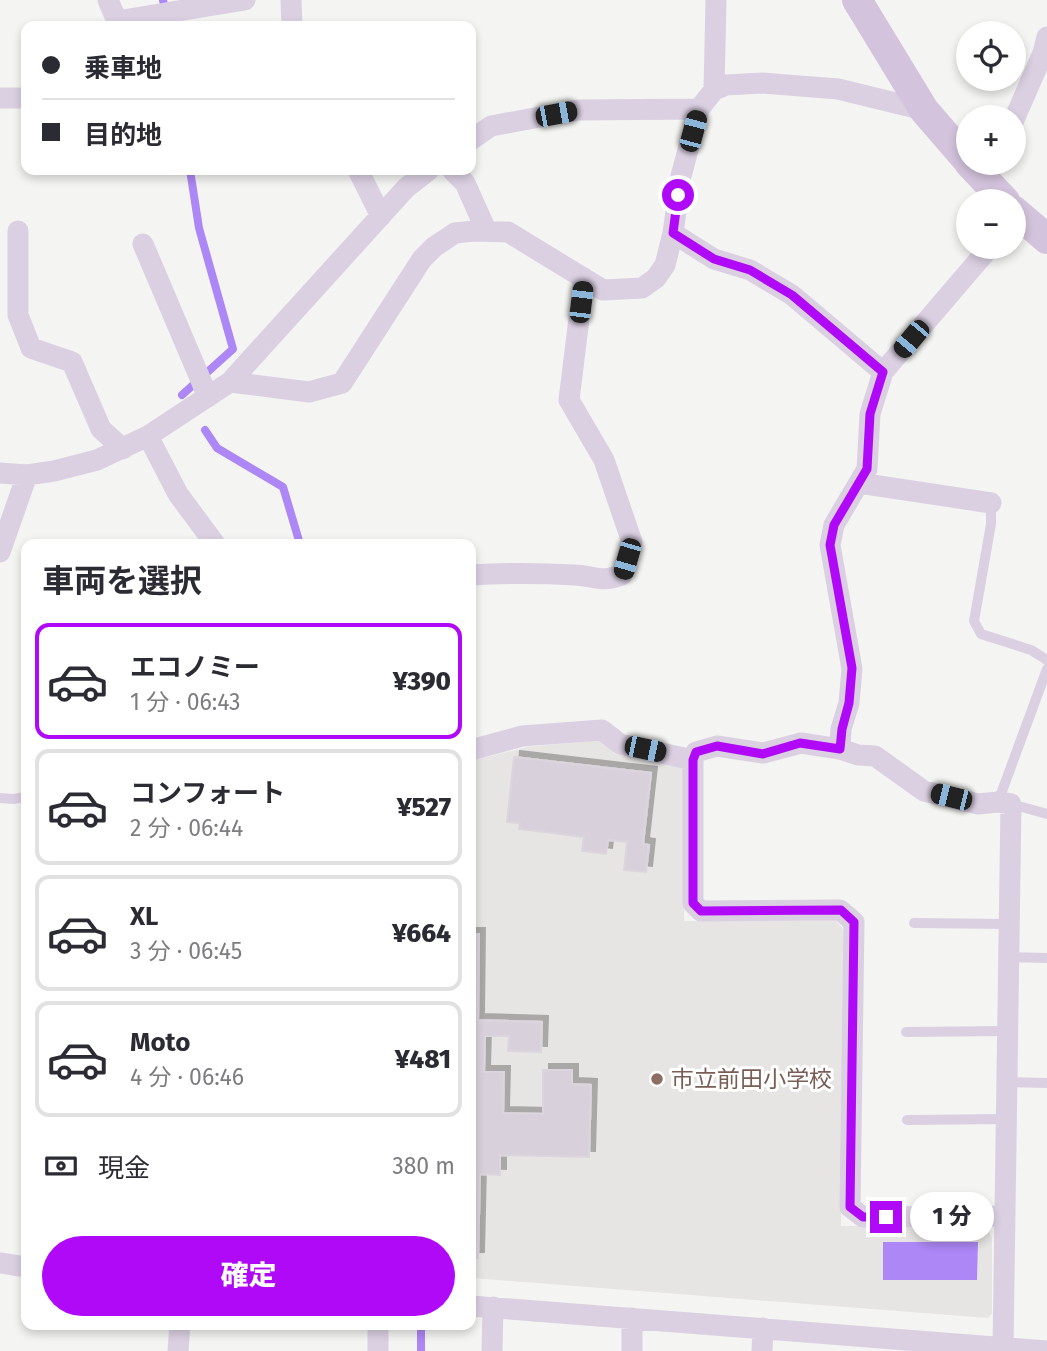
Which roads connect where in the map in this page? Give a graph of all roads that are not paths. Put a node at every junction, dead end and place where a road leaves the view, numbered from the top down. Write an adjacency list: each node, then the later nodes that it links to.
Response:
1 (108, 0): 2 (street)
2 (245, 0)
3 (291, 0): 6 (street)
4 (716, 0): 8 (street)
5 (857, 0): 13 (main road)
6 (292, 21)
7 (1047, 37): 11 (street)
8 (713, 90): 12 (street); 13 (street)
9 (0, 98): 10 (street)
10 (21, 98)
11 (1020, 105)
12 (699, 109): 14 (street); 25 (street)
13 (923, 110): 15 (main road)
14 (476, 136)
15 (956, 144)
16 (360, 175): 21 (street)
17 (423, 175): 21 (street)
18 (458, 175): 23 (street)
19 (984, 175): 20 (main road)
20 (995, 189)
21 (381, 216): 31 (street)
22 (1026, 222): 26 (main road)
23 (486, 230): 29 (street); 31 (street)
24 (18, 231): 34 (street)
25 (673, 233): 29 (street); 30 (street)
26 (1047, 239)
27 (143, 244): 32 (street)
28 (980, 259): 30 (street)
29 (584, 278): 41 (street)
30 (883, 372): 37 (street)
31 (230, 382): 32 (street)
32 (207, 394): 33 (street)
33 (148, 436): 34 (street); 39 (street)
34 (123, 449): 36 (street)
35 (0, 473): 36 (street)
36 (27, 475): 40 (street)
37 (859, 483): 38 (street); 45 (street)
38 (991, 503): 42 (lane)
39 (211, 539)
40 (0, 552)
41 (476, 575)
42 (1047, 660)
43 (1047, 668): 49 (lane)
44 (476, 749): 46 (street)
45 (840, 749): 46 (street); 49 (street)
46 (693, 760): 61 (street)
47 (21, 797): 48 (lane)
48 (0, 798)
49 (1004, 803): 50 (lane); 52 (street)
50 (1047, 814)
51 (914, 923): 52 (lane)
52 (1009, 925): 53 (street)
53 (1009, 957): 54 (lane); 55 (street)
54 (1047, 958)
55 (1007, 1031): 56 (lane); 57 (street)
56 (906, 1032)
57 (1007, 1082): 58 (lane); 60 (street)
58 (1047, 1083)
59 (907, 1119): 60 (lane)
60 (1006, 1119): 61 (street)
61 (1005, 1216): 71 (street)
62 (0, 1263): 63 (street)
63 (21, 1266)
64 (476, 1306): 65 (street)
65 (493, 1307): 66 (street); 74 (street)
66 (632, 1318): 67 (street); 75 (street)
67 (763, 1328): 70 (street); 76 (street)
68 (180, 1330): 72 (street)
69 (378, 1330): 73 (street)
70 (897, 1345): 71 (street)
71 (1003, 1348): 77 (street)
72 (178, 1351)
73 (378, 1351)
74 (492, 1351)
75 (632, 1351)
76 (762, 1351)
77 (1047, 1351)

